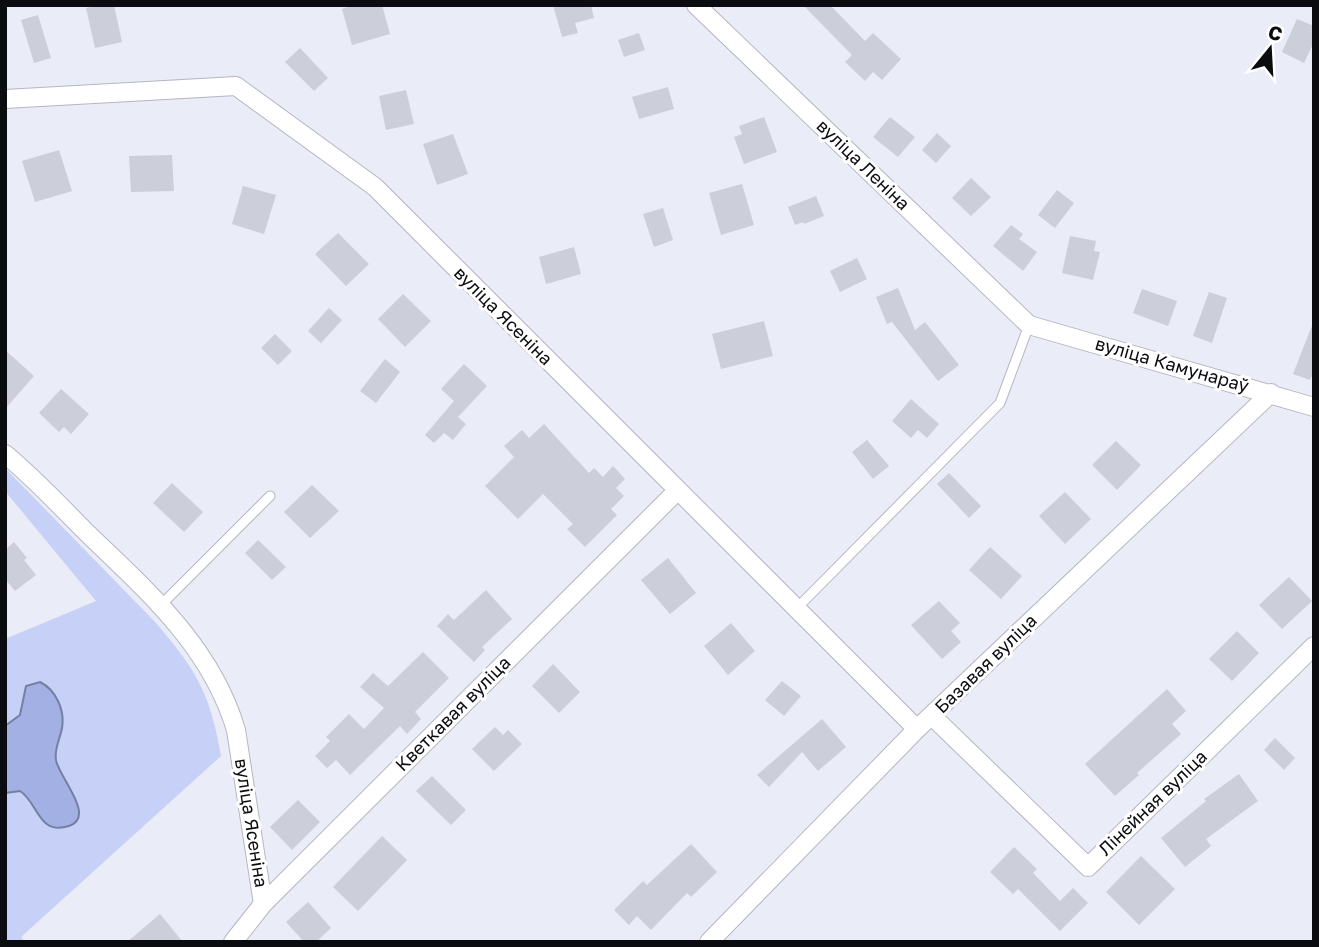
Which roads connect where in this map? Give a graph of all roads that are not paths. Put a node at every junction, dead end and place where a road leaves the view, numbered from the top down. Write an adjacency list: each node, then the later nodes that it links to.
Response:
1 (696, 5): 3 (street, вуліца Леніна)
2 (5, 99): 7 (street, вуліца Ясеніна)
3 (1029, 325): 4 (street, вуліца Камунараў); 10 (lane)
4 (1271, 393): 5 (street, вуліца Камунараў); 12 (street, Базавая вуліца)
5 (1314, 407)
6 (5, 454): 9 (street, вуліца Ясеніна)
7 (678, 491): 10 (street, вуліца Ясеніна); 14 (street, Кветкавая вуліца)
8 (270, 496): 9 (lane)
9 (161, 605): 14 (street, вуліца Ясеніна)
10 (796, 609): 13 (street, вуліца Ясеніна)
11 (1314, 646): 12 (street, Лінейная вуліца)
12 (932, 716): 13 (street, Базавая вуліца)
13 (917, 729): 16 (street, Базавая вуліца)
14 (263, 904): 15 (street, Кветкавая вуліца)
15 (233, 942)
16 (709, 942)

